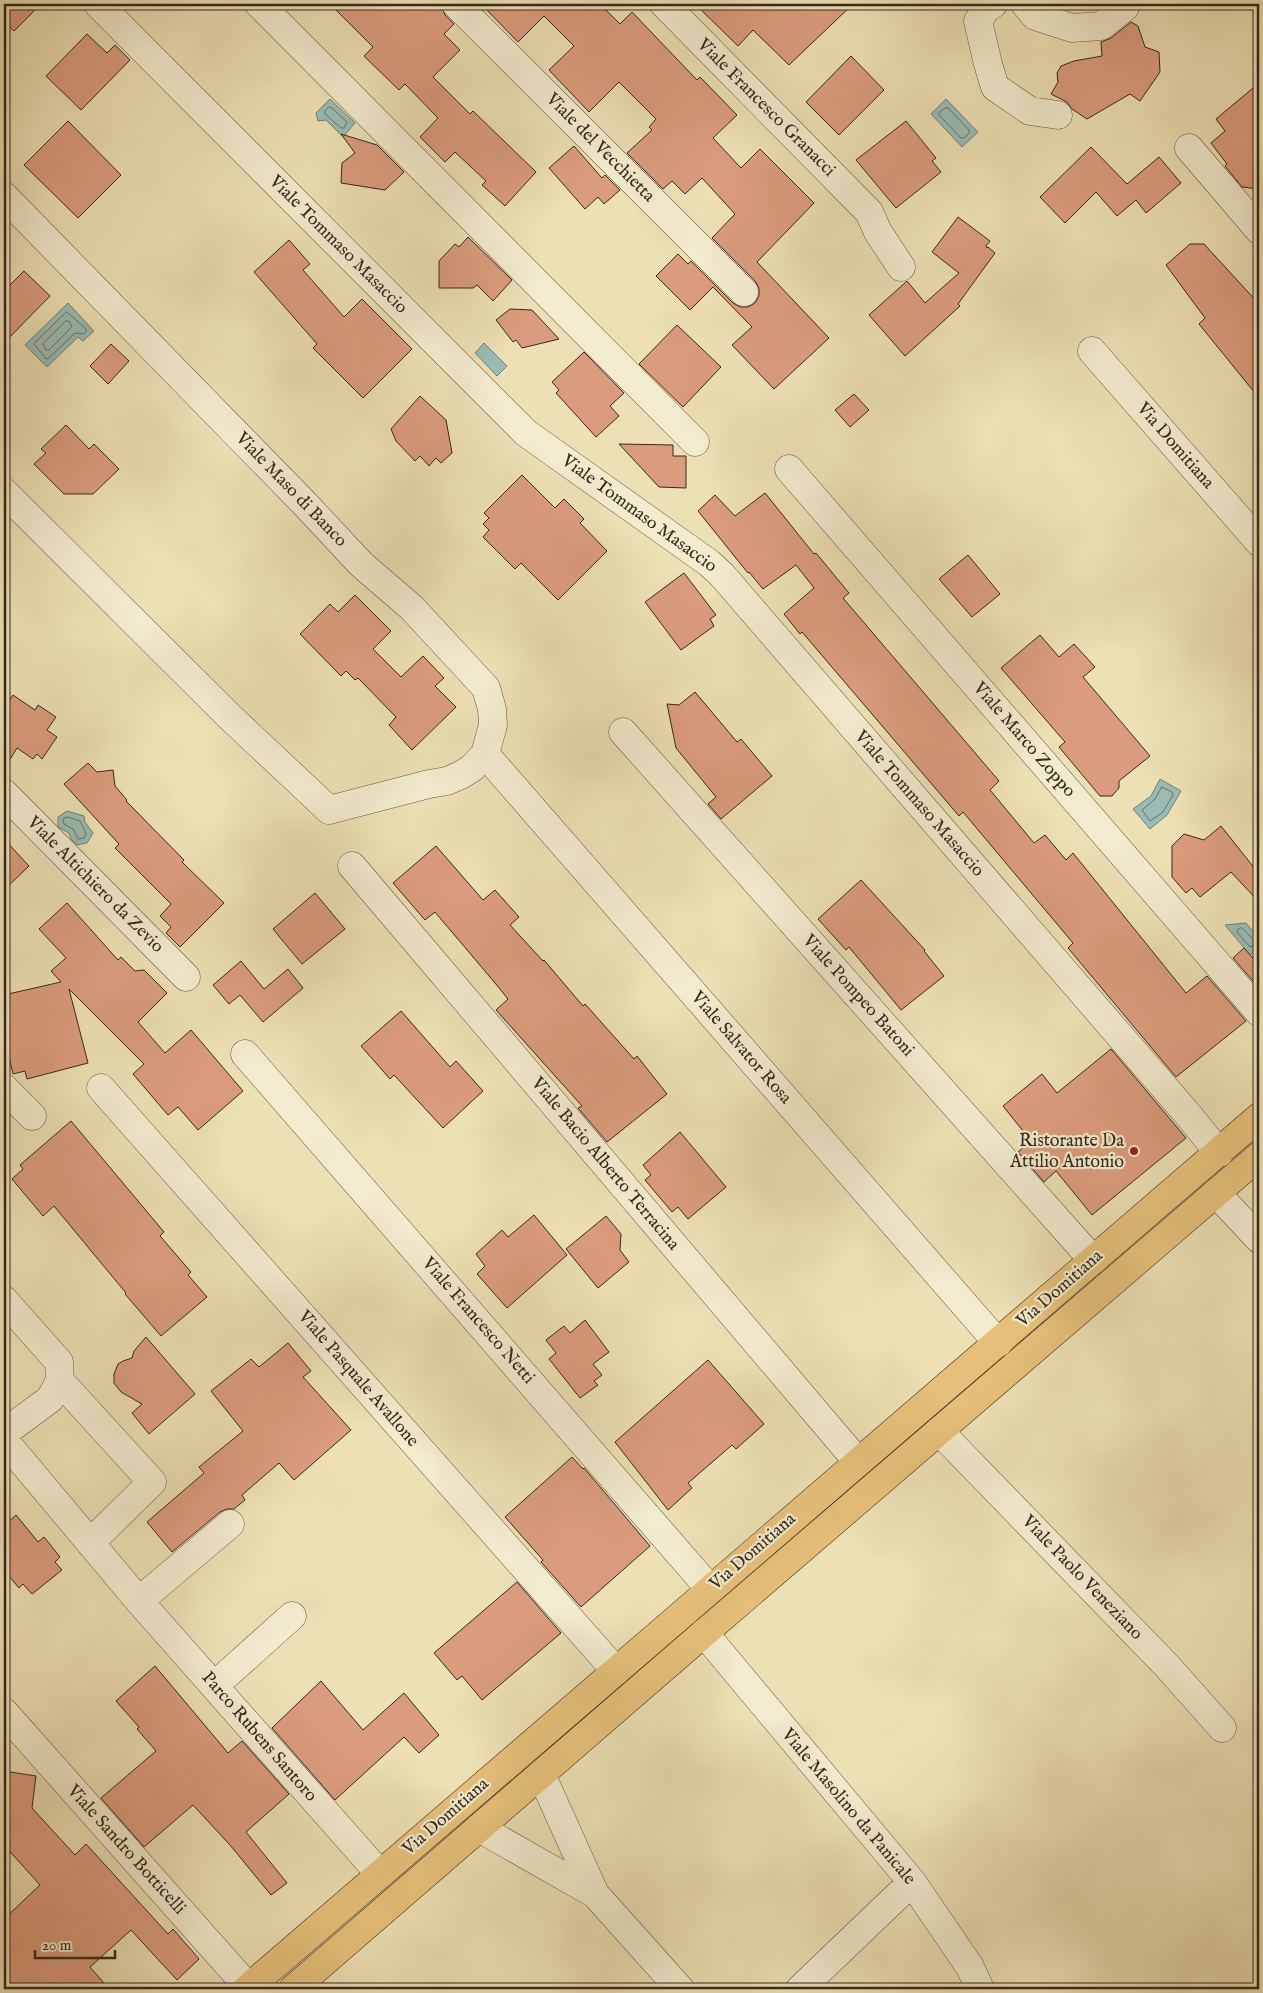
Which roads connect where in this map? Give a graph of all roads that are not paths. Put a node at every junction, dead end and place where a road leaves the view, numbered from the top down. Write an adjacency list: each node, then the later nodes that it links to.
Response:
1 (98, 4): 30 (street, Viale Tommaso Masaccio)
2 (259, 4): 15 (street)
3 (456, 4): 13 (street, Viale del Vecchietta)
4 (664, 4): 12 (street, Viale Francesco Granacci)
5 (994, 4): 8 (street)
6 (1025, 4): 7 (street)
7 (1125, 4)
8 (1058, 115)
9 (1189, 148): 11 (street)
10 (4, 196): 20 (street, Viale Maso di Banco)
11 (1259, 230)
12 (901, 267)
13 (744, 292)
14 (1092, 350): 18 (street, Via Domitiana)
15 (695, 442)
16 (789, 469): 24 (street, Viale Marco Zoppo)
17 (4, 492): 20 (street)
18 (1259, 542)
19 (623, 732): 34 (street, Viale Pompeo Batoni)
20 (485, 754): 36 (street, Viale Salvator Rosa)
21 (4, 793): 23 (street, Viale Altichiero da Zevio)
22 (352, 866): 41 (street, Viale Bacio Alberto Terracina)
23 (186, 977)
24 (1259, 1012)
25 (245, 1054): 44 (street, Viale Francesco Netti)
26 (4, 1088): 28 (street)
27 (101, 1088): 48 (street, Viale Pasquale Avallone)
28 (32, 1116)
29 (1259, 1117): 30 (main road, Via Domitiana)
30 (1219, 1153): 34 (main road, Via Domitiana)
31 (1259, 1156): 32 (main road, Via Domitiana)
32 (1216, 1193): 33 (street); 38 (main road, Via Domitiana)
33 (1259, 1239)
34 (1093, 1260): 36 (main road, Via Domitiana)
35 (4, 1300): 37 (street)
36 (998, 1343): 41 (main road, Via Domitiana)
37 (60, 1381): 39 (street); 43 (street)
38 (939, 1431): 47 (main road, Via Domitiana); 51 (street, Viale Paolo Veneziano)
39 (4, 1433)
40 (4, 1440): 43 (street, Parco Rubens Santoro)
41 (858, 1462): 44 (main road, Via Domitiana)
42 (230, 1524): 45 (street)
43 (90, 1543): 45 (street, Parco Rubens Santoro)
44 (710, 1588): 48 (main road, Via Domitiana)
45 (139, 1601): 49 (street, Parco Rubens Santoro)
46 (292, 1616): 49 (street)
47 (704, 1633): 52 (main road, Via Domitiana); 55 (street, Viale Masolino da Panicale)
48 (616, 1671): 54 (main road, Via Domitiana)
49 (214, 1686): 54 (street, Parco Rubens Santoro)
50 (4, 1712): 57 (street, Viale Sandro Botticelli)
51 (1222, 1728)
52 (541, 1774): 53 (main road, Via Domitiana); 56 (street)
53 (479, 1828): 56 (street); 58 (main road, Via Domitiana)
54 (380, 1874): 57 (main road, Via Domitiana)
55 (912, 1882): 60 (street); 61 (street, Viale Masolino da Panicale)
56 (595, 1894): 59 (street)
57 (248, 1988)
58 (293, 1989)
59 (680, 1989)
60 (800, 1989)
61 (980, 1989)

